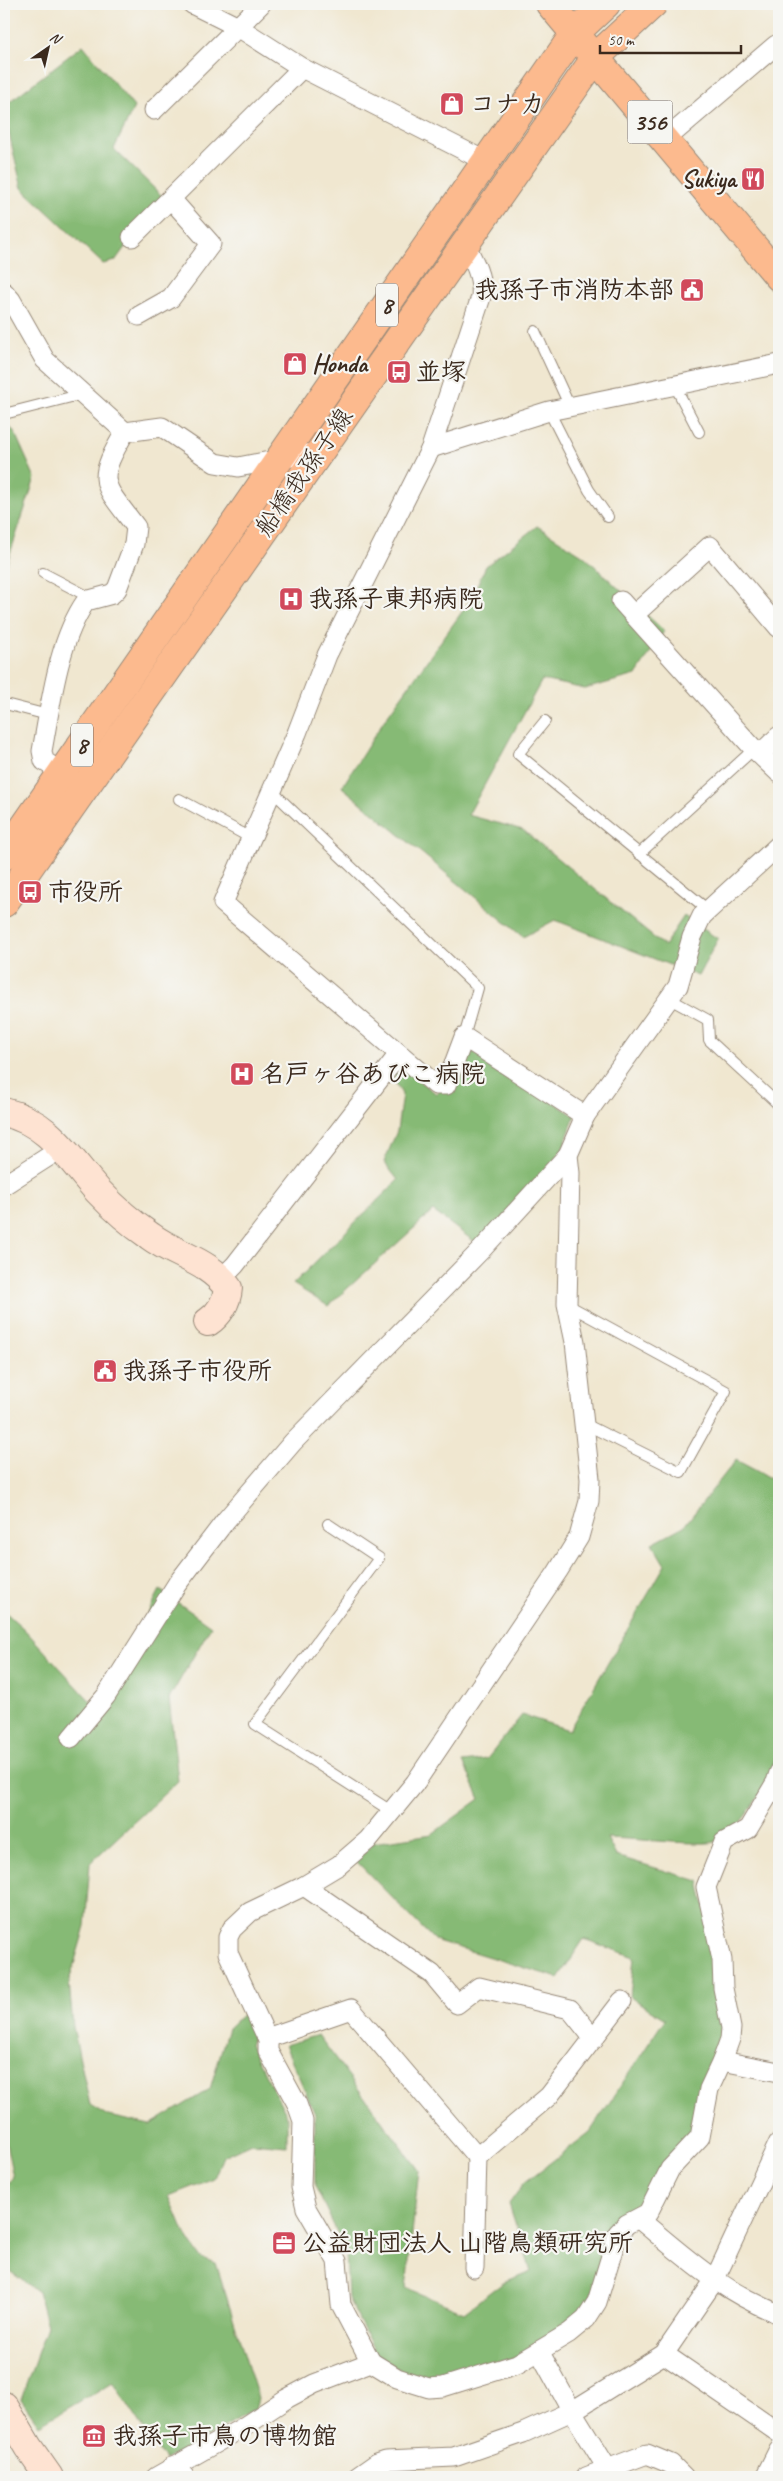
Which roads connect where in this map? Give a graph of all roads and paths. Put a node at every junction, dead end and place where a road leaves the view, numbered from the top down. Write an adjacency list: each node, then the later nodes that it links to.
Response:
1 (192, 4): 6 (street)
2 (261, 4): 6 (street)
3 (550, 4): 7 (main road, 356)
4 (606, 4): 7 (main road, 船橋我孫子線 / 8)
5 (653, 4): 9 (main road, 船橋我孫子線 / 8)
6 (238, 26): 10 (street); 11 (street)
7 (575, 33): 9 (main road, 356); 13 (main road, 船橋我孫子線 / 8)
8 (779, 48): 12 (street)
9 (596, 57): 12 (main road, 356); 16 (main road, 船橋我孫子線 / 8)
10 (302, 68): 13 (street); 14 (street)
11 (154, 110)
12 (664, 140): 17 (main road, 356)
13 (487, 162): 31 (main road, 船橋我孫子線 / 8)
14 (171, 199): 15 (street); 19 (street)
15 (132, 237)
16 (464, 243): 29 (street); 30 (main road, 船橋我孫子線 / 8)
17 (779, 277)
18 (4, 292): 23 (street)
19 (139, 316)
20 (535, 331): 24 (lane)
21 (779, 364): 22 (street)
22 (675, 386): 24 (street); 28 (lane)
23 (83, 394): 26 (lane); 27 (street)
24 (570, 407): 25 (street)
25 (549, 411): 29 (street); 32 (lane)
26 (4, 414)
27 (125, 432): 31 (street); 34 (street)
28 (699, 432)
29 (431, 448): 45 (street)
30 (318, 452): 31 (street); 44 (main road, 船橋我孫子線 / 8)
31 (280, 459): 44 (main road, 船橋我孫子線 / 8)
32 (608, 517)
33 (43, 573): 34 (lane)
34 (93, 599): 39 (street)
35 (621, 601): 36 (street)
36 (634, 615): 37 (street); 42 (street)
37 (779, 628)
38 (4, 704): 39 (lane)
39 (48, 715): 44 (street)
40 (545, 721): 49 (lane)
41 (779, 736): 42 (street)
42 (757, 752): 43 (street); 49 (lane)
43 (779, 773)
44 (74, 781): 50 (main road, 船橋我孫子線 / 8); 51 (main road, 船橋我孫子線 / 8)
45 (271, 790): 47 (street); 54 (lane)
46 (179, 799): 47 (lane)
47 (251, 838): 55 (street)
48 (779, 845): 52 (street)
49 (638, 854): 52 (lane)
50 (4, 856)
51 (4, 903)
52 (708, 910): 53 (street)
53 (668, 998): 56 (lane); 58 (street)
54 (464, 1037): 55 (street); 58 (street)
55 (398, 1054): 62 (street)
56 (779, 1106)
57 (4, 1112): 59 (street)
58 (585, 1116): 60 (street)
59 (62, 1148): 61 (street); 62 (street)
60 (568, 1155): 63 (street); 67 (street)
61 (4, 1185)
62 (222, 1278): 64 (street)
63 (567, 1304): 65 (street); 65 (lane)
64 (208, 1322)
65 (585, 1424): 69 (street)
66 (328, 1524): 69 (lane)
67 (71, 1738)
68 (779, 1773): 74 (street)
69 (392, 1811): 70 (street)
70 (304, 1886): 72 (street); 73 (street)
71 (622, 2001): 73 (street)
72 (267, 2038): 77 (street); 84 (street)
73 (594, 2039): 77 (street)
74 (722, 2061): 75 (street); 78 (street)
75 (779, 2072)
76 (779, 2142): 80 (street)
77 (477, 2157): 79 (street)
78 (639, 2219): 80 (street); 82 (street)
79 (474, 2268)
80 (714, 2281): 81 (street); 83 (street)
81 (779, 2314)
82 (539, 2351): 84 (street); 86 (street)
83 (664, 2354): 86 (street); 87 (street)
84 (371, 2362): 90 (street)
85 (4, 2406): 91 (street)
86 (572, 2411): 89 (street); 92 (street)
87 (779, 2433)
88 (779, 2449): 95 (street)
89 (607, 2468): 93 (street); 94 (street)
90 (171, 2474)
91 (49, 2477)
92 (357, 2477)
93 (586, 2477)
94 (684, 2477)
95 (765, 2477)

